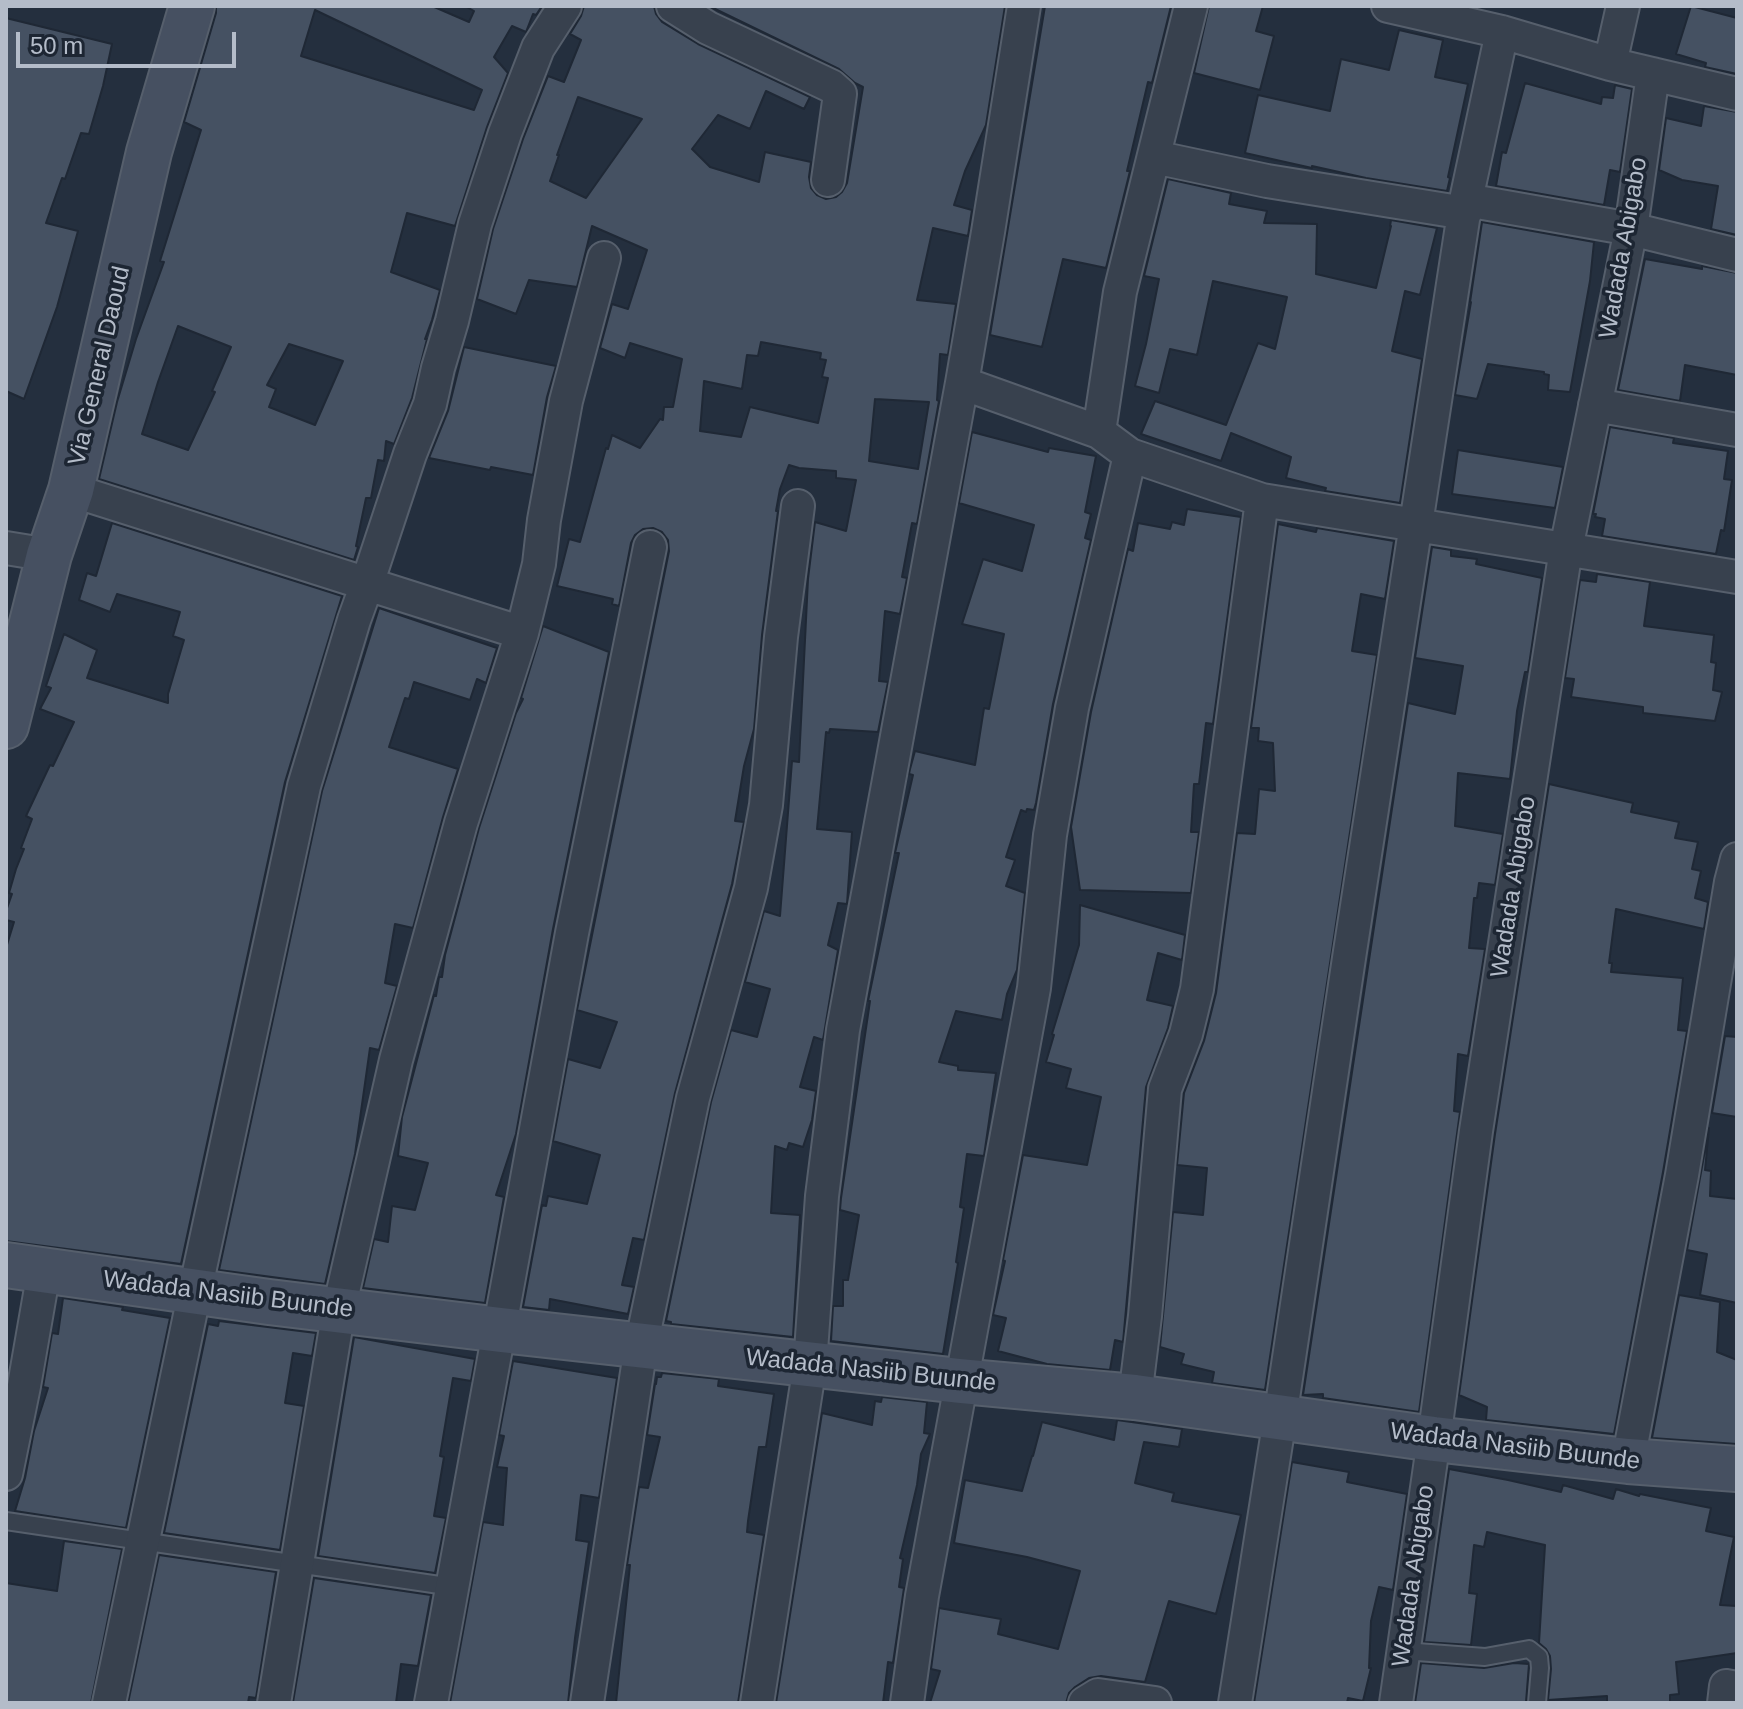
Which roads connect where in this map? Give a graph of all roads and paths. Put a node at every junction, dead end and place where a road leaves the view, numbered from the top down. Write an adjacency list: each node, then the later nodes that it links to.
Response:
1 (192, 6): 23 (street, Via General Daoud)
2 (565, 6): 32 (street)
3 (673, 6): 13 (street)
4 (1024, 6): 18 (street)
5 (1191, 6): 12 (street)
6 (1388, 6): 8 (street)
7 (1623, 6): 9 (street)
8 (1502, 32): 9 (street); 14 (street)
9 (1610, 64): 10 (street)
10 (1653, 74): 11 (street); 15 (street, Wadada Abigabo)
11 (1737, 94)
12 (1154, 157): 14 (street); 21 (street)
13 (828, 180)
14 (1466, 206): 15 (street); 26 (street)
15 (1631, 229): 16 (street); 19 (street, Wadada Abigabo)
16 (1737, 255)
17 (604, 258): 33 (street)
18 (962, 383): 21 (street); 41 (street)
19 (1595, 405): 20 (street); 29 (street, Wadada Abigabo)
20 (1737, 430)
21 (1099, 432): 22 (street)
22 (1130, 455): 24 (street); 42 (street)
23 (71, 490): 30 (street, Via General Daoud); 32 (street)
24 (1262, 500): 26 (street); 43 (street)
25 (798, 506): 40 (street)
26 (1416, 524): 29 (street); 44 (street)
27 (650, 547): 39 (street)
28 (6, 548): 30 (street)
29 (1566, 549): 31 (street); 45 (street, Wadada Abigabo)
30 (49, 555): 34 (street, Via General Daoud)
31 (1737, 577)
32 (367, 584): 33 (street); 37 (street)
33 (522, 633): 38 (street)
34 (6, 726)
35 (1735, 875): 46 (street)
36 (25, 1268): 37 (street, Wadada Nasiib Buunde); 48 (street)
37 (195, 1291): 38 (street, Wadada Nasiib Buunde); 50 (street)
38 (339, 1309): 39 (street, Wadada Nasiib Buunde); 51 (street)
39 (501, 1330): 40 (street, Wadada Nasiib Buunde); 52 (street)
40 (641, 1346): 41 (street, Wadada Nasiib Buunde); 58 (street)
41 (810, 1365): 42 (street, Wadada Nasiib Buunde); 59 (street)
42 (960, 1381): 43 (street, Wadada Nasiib Buunde); 60 (street)
43 (1135, 1397): 44 (street, Wadada Nasiib Buunde)
44 (1280, 1418): 45 (street, Wadada Nasiib Buunde); 63 (street)
45 (1434, 1439): 46 (street, Wadada Nasiib Buunde); 53 (street, Wadada Abigabo)
46 (1628, 1461): 47 (street, Wadada Nasiib Buunde)
47 (1737, 1469)
48 (6, 1474)
49 (6, 1521): 50 (lane)
50 (143, 1542): 51 (lane); 55 (street)
51 (297, 1564): 52 (lane); 56 (street)
52 (453, 1587): 57 (street)
53 (1403, 1651): 64 (street, Wadada Abigabo); 65 (lane)
54 (1737, 1688): 66 (street)
55 (109, 1703)
56 (274, 1703)
57 (431, 1703)
58 (587, 1703)
59 (757, 1703)
60 (907, 1703)
61 (1085, 1703): 62 (street)
62 (1155, 1703)
63 (1235, 1703)
64 (1396, 1703)
65 (1537, 1703)
66 (1724, 1703)

